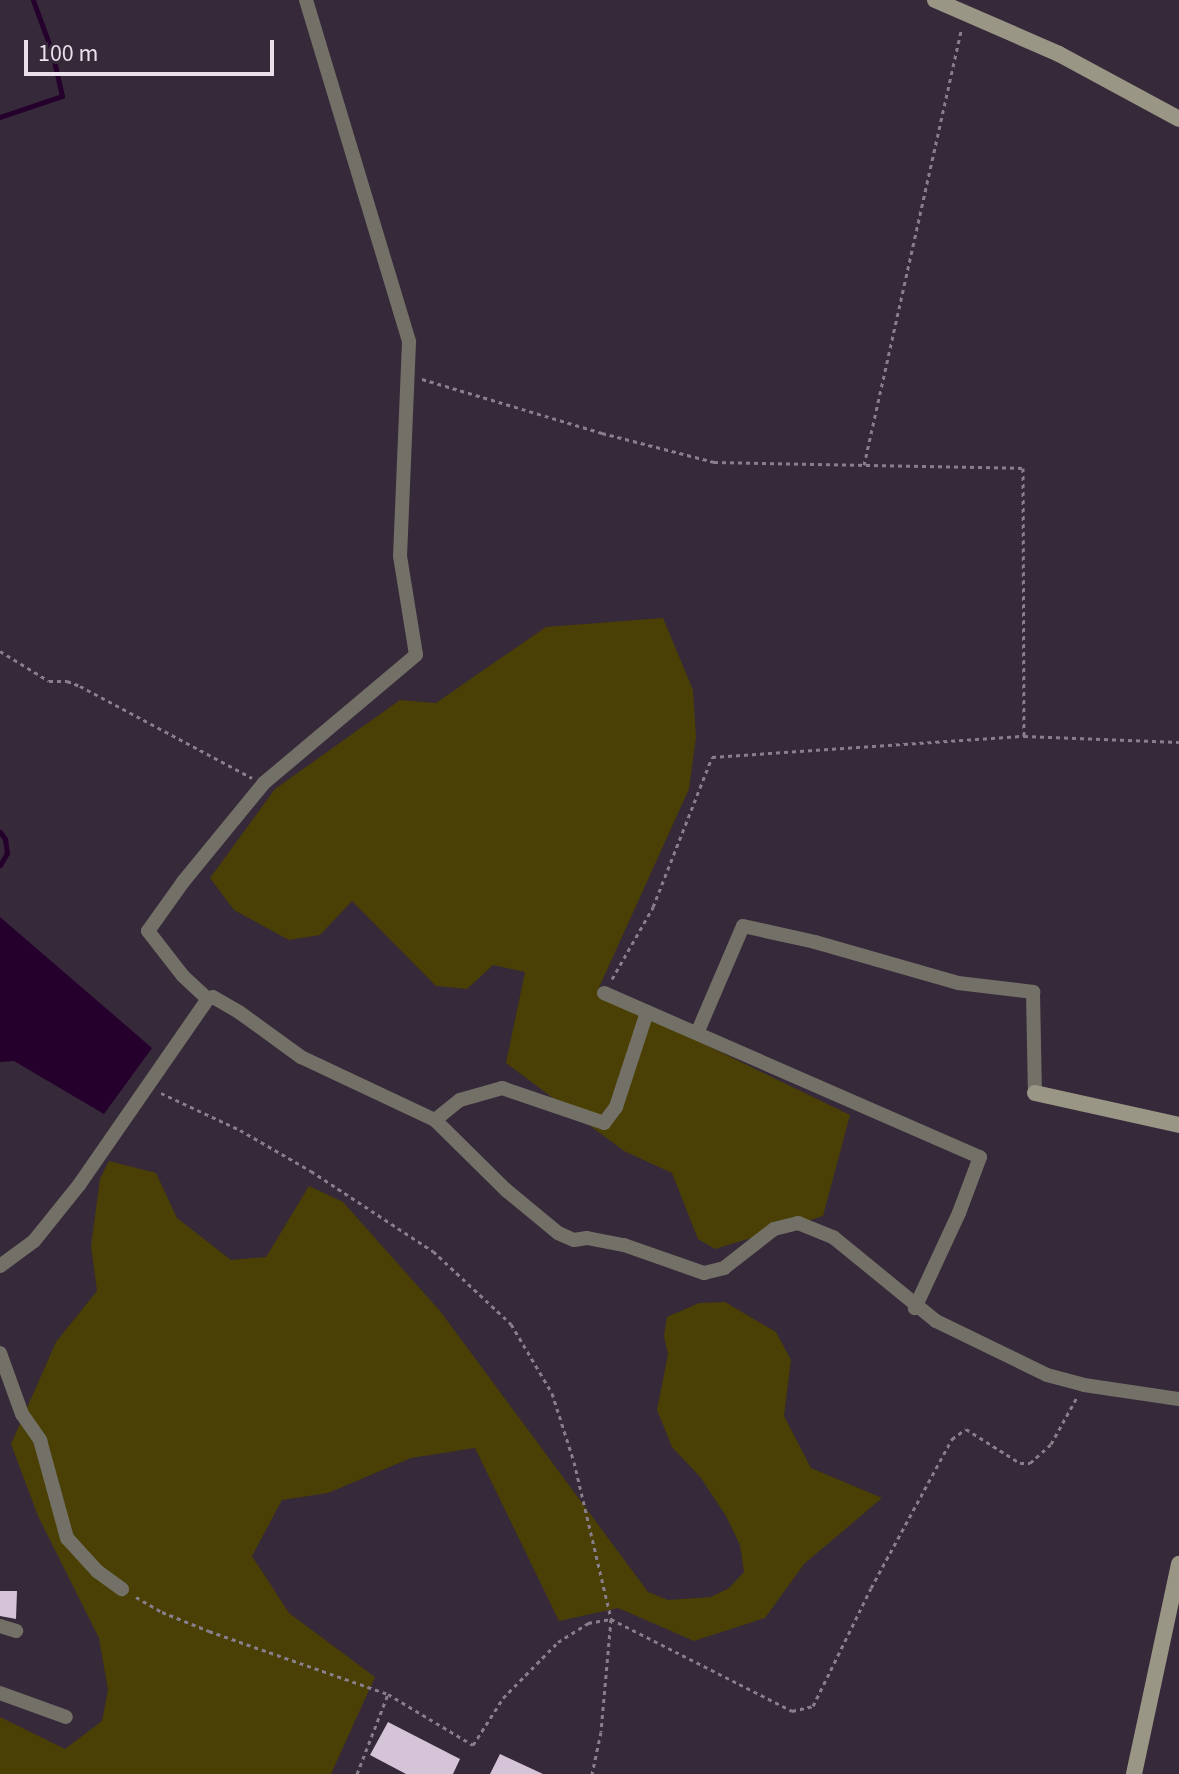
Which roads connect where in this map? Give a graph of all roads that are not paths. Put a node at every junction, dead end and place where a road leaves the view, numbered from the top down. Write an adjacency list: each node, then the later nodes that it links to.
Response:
1 (306, 0): 5 (street)
2 (935, 0): 3 (street)
3 (1179, 119)
4 (604, 993): 6 (street)
5 (208, 999): 9 (street); 11 (street)
6 (647, 1012): 7 (street); 9 (street)
7 (698, 1031): 8 (street); 12 (street)
8 (1035, 1093): 10 (street)
9 (435, 1120): 12 (street)
10 (1179, 1125)
11 (0, 1266)
12 (915, 1308): 14 (street)
13 (0, 1353): 16 (street)
14 (1179, 1399)
15 (1179, 1564): 21 (street)
16 (122, 1589)
17 (0, 1626): 18 (street)
18 (16, 1631)
19 (0, 1693): 20 (street)
20 (66, 1717)
21 (1134, 1774)

